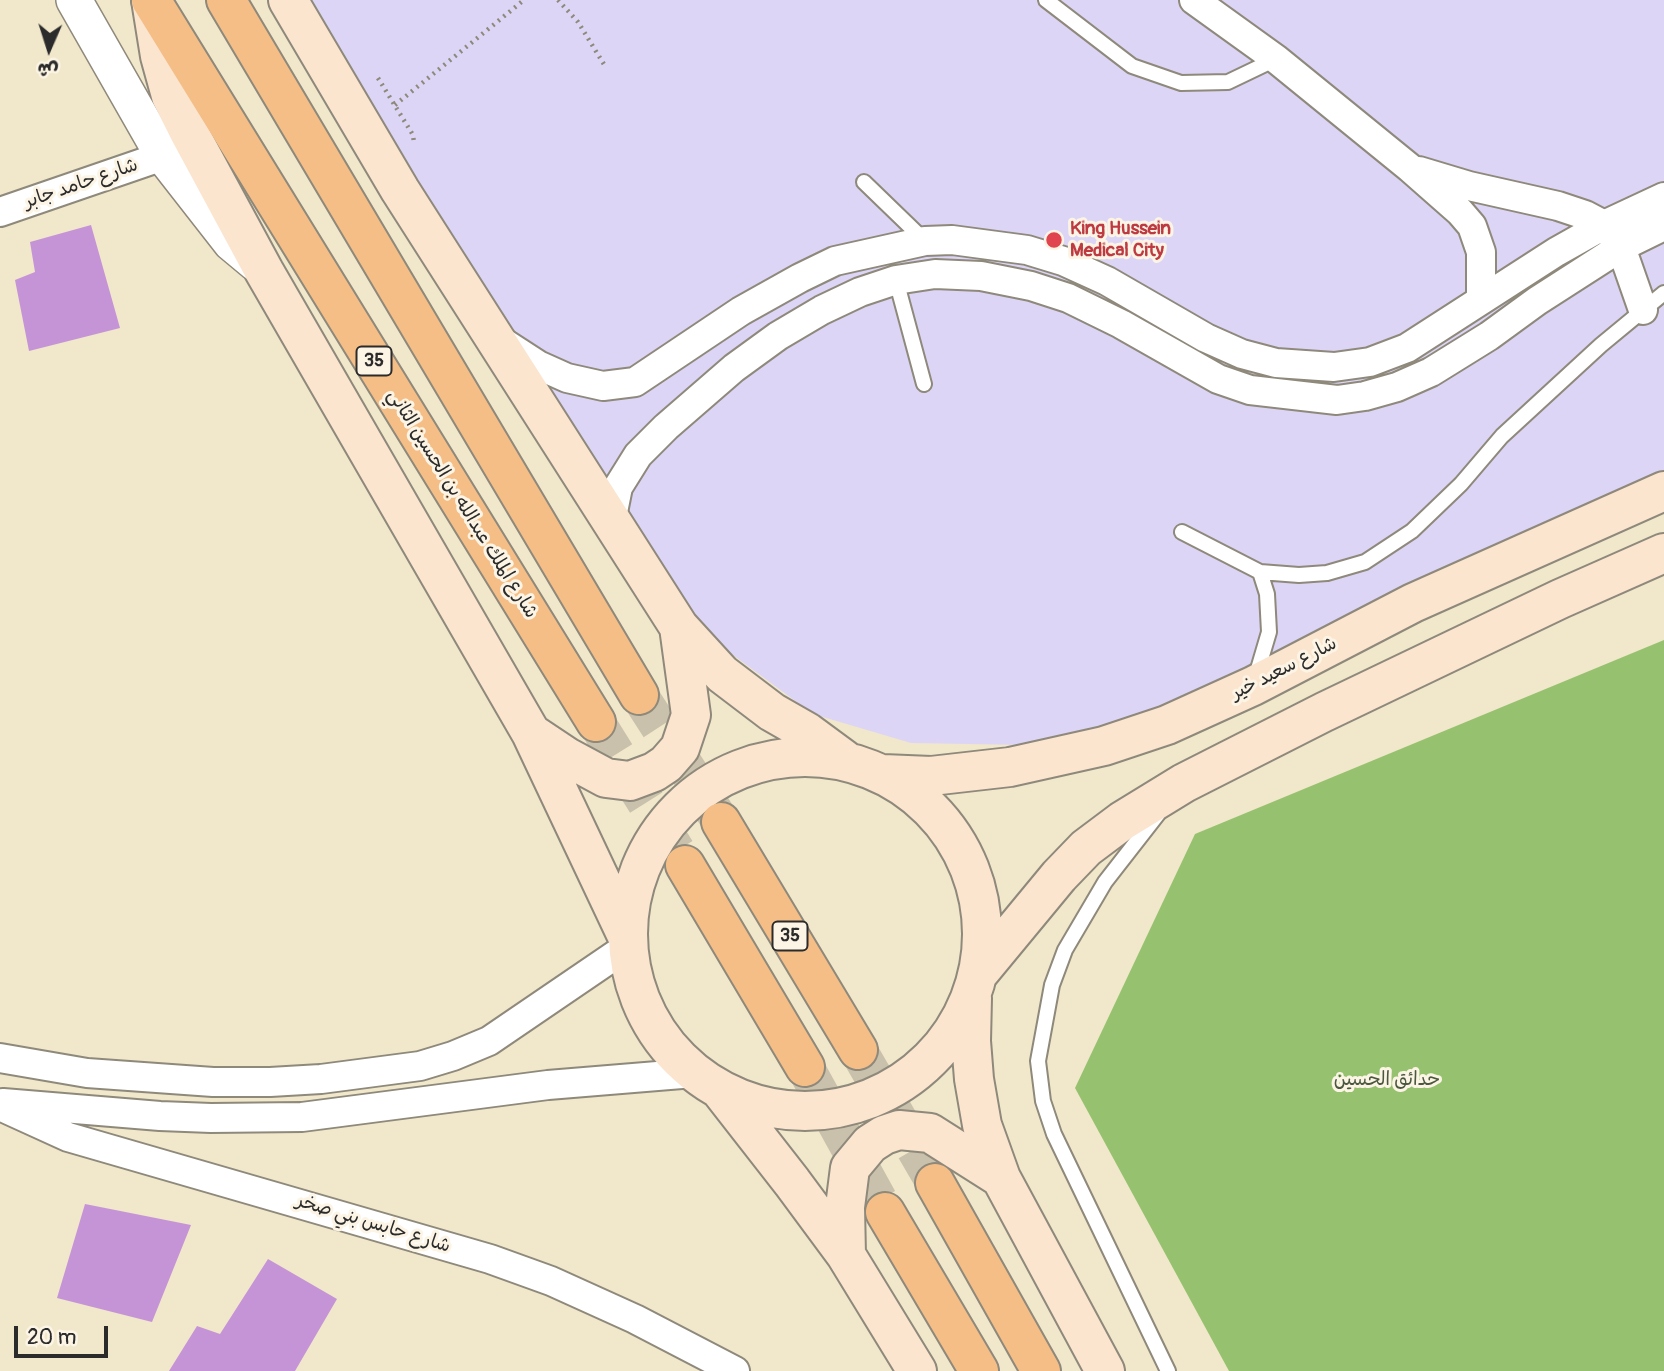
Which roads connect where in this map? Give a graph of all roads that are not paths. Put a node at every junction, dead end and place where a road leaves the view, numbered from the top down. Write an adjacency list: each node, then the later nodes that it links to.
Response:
1 (74, 0): 10 (street)
2 (151, 0): 18 (main road); 32 (highway, شارع الملك عبدالله بن الحسين الثاني / 35)
3 (226, 0): 31 (highway)
4 (288, 0): 8 (main road)
5 (311, 0): 8 (street)
6 (1046, 0): 9 (lane)
7 (1194, 0): 9 (street)
8 (321, 57): 22 (main road)
9 (1276, 59): 11 (street)
10 (163, 156): 14 (street, شارع حامد جابر); 18 (street)
11 (1410, 168): 16 (street); 20 (street)
12 (864, 182): 17 (lane)
13 (1664, 197): 16 (street)
14 (0, 212)
15 (1664, 226): 16 (street)
16 (1612, 236): 19 (street); 20 (street); 21 (street)
17 (925, 241): 20 (street); 22 (street)
18 (264, 271): 33 (main road)
19 (897, 280): 23 (lane); 25 (street)
20 (1481, 299)
21 (1653, 302): 28 (lane)
22 (494, 337): 25 (main road)
23 (924, 384)
24 (1664, 491): 30 (main road, شارع سعيد خير)
25 (611, 522): 29 (main road)
26 (1182, 532): 28 (lane)
27 (1664, 554): 36 (main road)
28 (1260, 572): 30 (lane)
29 (679, 627): 33 (main road); 34 (main road)
30 (1253, 686): 35 (main road, شارع سعيد خير)
31 (639, 695)
32 (596, 722)
33 (531, 733): 39 (main road)
34 (846, 761): 35 (main road); 39 (main road)
35 (883, 774): 40 (main road)
36 (1184, 783): 40 (main road); 55 (lane)
37 (721, 822): 41 (highway, 35)
38 (685, 865): 43 (highway)
39 (627, 940): 42 (street); 44 (main road)
40 (975, 984): 44 (main road); 46 (main road)
41 (858, 1050)
42 (0, 1058)
43 (805, 1067)
44 (708, 1082): 45 (street, شارع حابس بني صخر); 49 (main road)
45 (0, 1104): 51 (street, شارع حابس بني صخر)
46 (1000, 1178): 49 (main road); 54 (main road)
47 (935, 1183): 53 (highway)
48 (885, 1212): 52 (highway)
49 (846, 1255): 50 (main road)
50 (915, 1370)
51 (735, 1371)
52 (979, 1371)
53 (1041, 1371)
54 (1105, 1371)
55 (1168, 1371)

